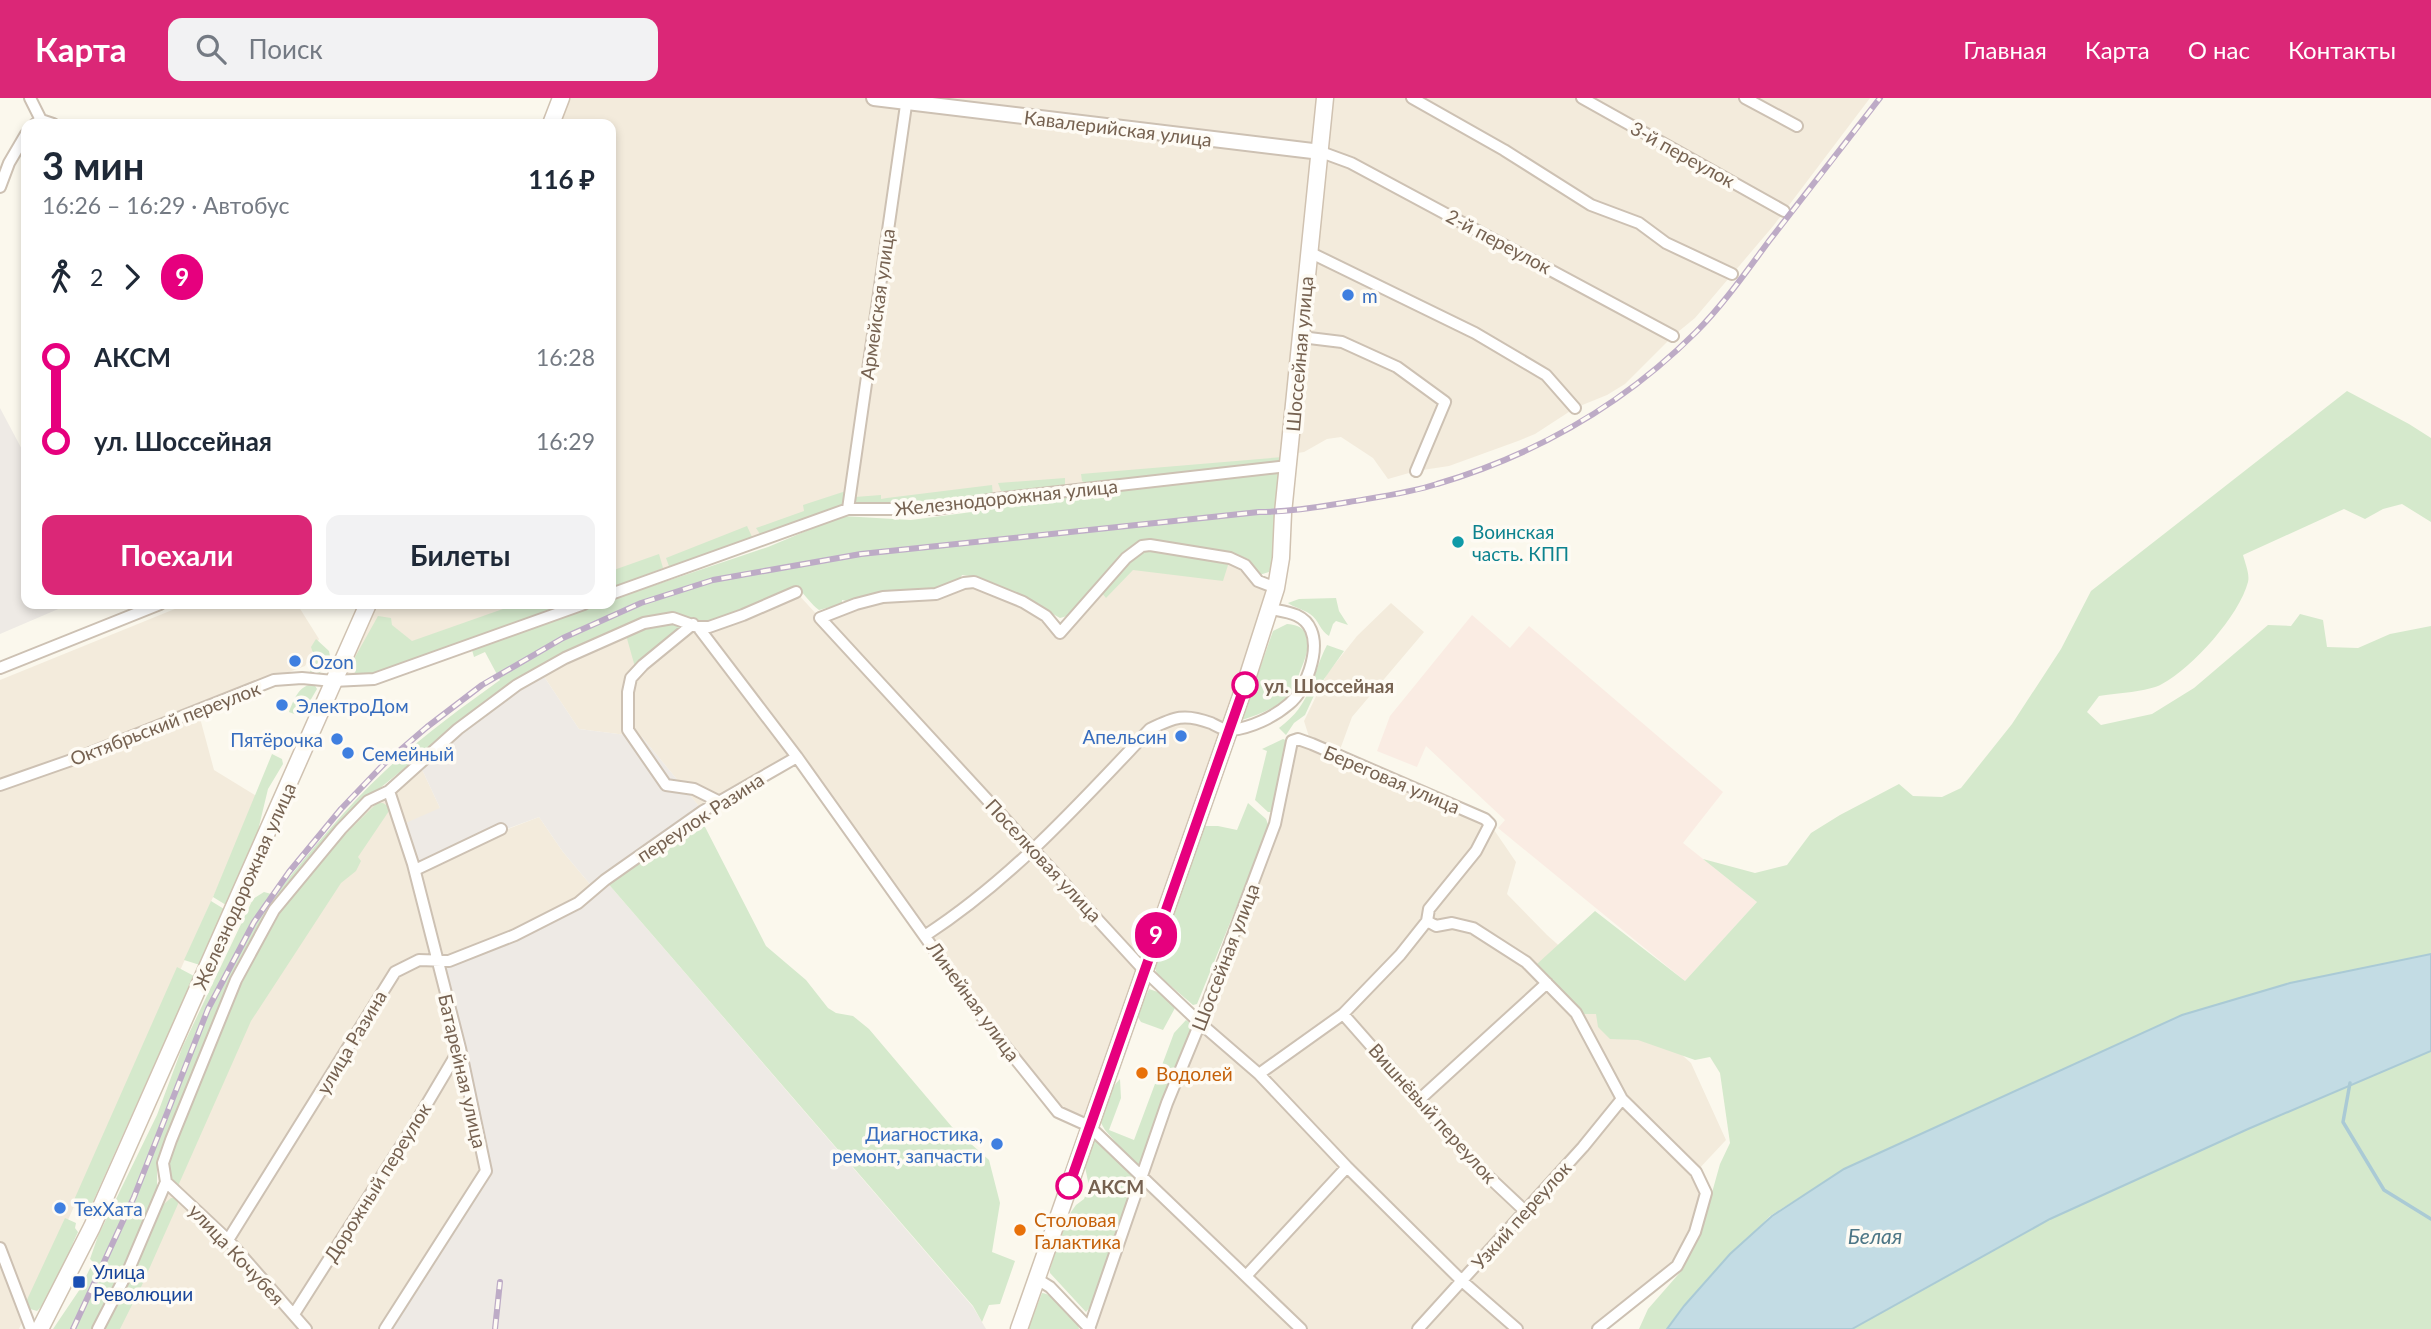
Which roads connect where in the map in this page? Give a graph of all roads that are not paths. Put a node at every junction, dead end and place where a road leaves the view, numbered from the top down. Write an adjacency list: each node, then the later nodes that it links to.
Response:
1 (30, 98): 9 (street)
2 (561, 98): 10 (main road)
3 (874, 98): 8 (street, Кавалерийская улица)
4 (1325, 98): 13 (main road, Шоссейная улица)
5 (1412, 98): 17 (street)
6 (1582, 98): 15 (street, 3-й переулок)
7 (1745, 98): 11 (street)
8 (906, 101): 13 (street, Кавалерийская улица); 23 (street, Армейская улица)
9 (41, 119)
10 (553, 119)
11 (1797, 126)
12 (21, 143): 14 (street)
13 (1321, 152): 16 (main road, Шоссейная улица); 18 (street, 2-й переулок)
14 (0, 187)
15 (1784, 211)
16 (1309, 252): 19 (main road, Шоссейная улица); 20 (street)
17 (1732, 274)
18 (1673, 336)
19 (1301, 337): 21 (main road, Шоссейная улица); 22 (street)
20 (1575, 408)
21 (1288, 466): 23 (street, Железнодорожная улица); 24 (main road, Шоссейная улица)
22 (1416, 471)
23 (848, 509): 25 (street, Железнодорожная улица)
24 (1276, 588): 30 (main road, Шоссейная улица); 41 (street, Поселковая улица)
25 (616, 592)
26 (796, 592): 31 (street, Железнодорожная улица)
27 (147, 609): 32 (street)
28 (366, 609): 33 (main road)
29 (570, 609): 33 (street)
30 (1270, 609): 34 (main road, Шоссейная улица); 34 (street)
31 (695, 625): 36 (street, Линейная улица); 38 (street, Железнодорожная улица); 39 (street)
32 (0, 667)
33 (333, 681): 37 (street, Октябрьский переулок); 67 (main road, Железнодорожная улица)
34 (1228, 731): 41 (street); 47 (main road, Шоссейная улица)
35 (1292, 741): 44 (street, Береговая улица); 50 (street, Шоссейная улица)
36 (797, 757): 39 (street, переулок Разина); 45 (street, Линейная улица)
37 (0, 785)
38 (389, 791): 42 (street, Батарейная улица); 58 (street, Железнодорожная улица)
39 (720, 802): 43 (street, переулок Разина)
40 (501, 829): 42 (street)
41 (1035, 850): 45 (street); 47 (street, Поселковая улица)
42 (415, 870): 46 (street, Батарейная улица)
43 (605, 880): 46 (street, улица Разина)
44 (1427, 921): 48 (street); 49 (street)
45 (926, 935): 55 (street, Линейная улица)
46 (436, 960): 51 (street, Батарейная улица); 60 (street, улица Разина)
47 (1143, 969): 50 (street, Поселковая улица); 55 (main road, Шоссейная улица)
48 (1547, 983): 53 (street); 54 (street)
49 (1343, 1014): 52 (street); 54 (street, Вишнёвый переулок)
50 (1200, 1023): 52 (street, Поселковая улица); 57 (street, Шоссейная улица)
51 (460, 1048): 65 (street, Дорожный переулок); 70 (street, Батарейная улица)
52 (1259, 1074): 56 (street, Поселковая улица)
53 (1622, 1099): 59 (street, Узкий переулок); 76 (street)
54 (1420, 1100): 59 (street, Вишнёвый переулок)
55 (1089, 1126): 57 (street, Линейная улица); 63 (main road, Шоссейная улица)
56 (1348, 1167): 62 (street); 64 (street, Поселковая улица)
57 (1140, 1177): 62 (street, Линейная улица); 72 (street, Шоссейная улица)
58 (166, 1182): 60 (street, улица Кочубея); 68 (street, Железнодорожная улица)
59 (1525, 1211): 64 (street, Узкий переулок)
60 (228, 1240): 65 (street, улица Кочубея)
61 (0, 1248): 66 (street)
62 (1246, 1276): 73 (street, Линейная улица)
63 (1037, 1279): 71 (main road, Шоссейная улица); 72 (street)
64 (1462, 1280): 74 (street, Узкий переулок); 75 (street, Поселковая улица)
65 (294, 1314): 69 (street, улица Кочубея)
66 (31, 1329)
67 (40, 1329)
68 (98, 1329)
69 (306, 1329)
70 (384, 1329)
71 (1019, 1329)
72 (1090, 1329)
73 (1301, 1329)
74 (1418, 1329)
75 (1517, 1329)
76 (1598, 1329)

